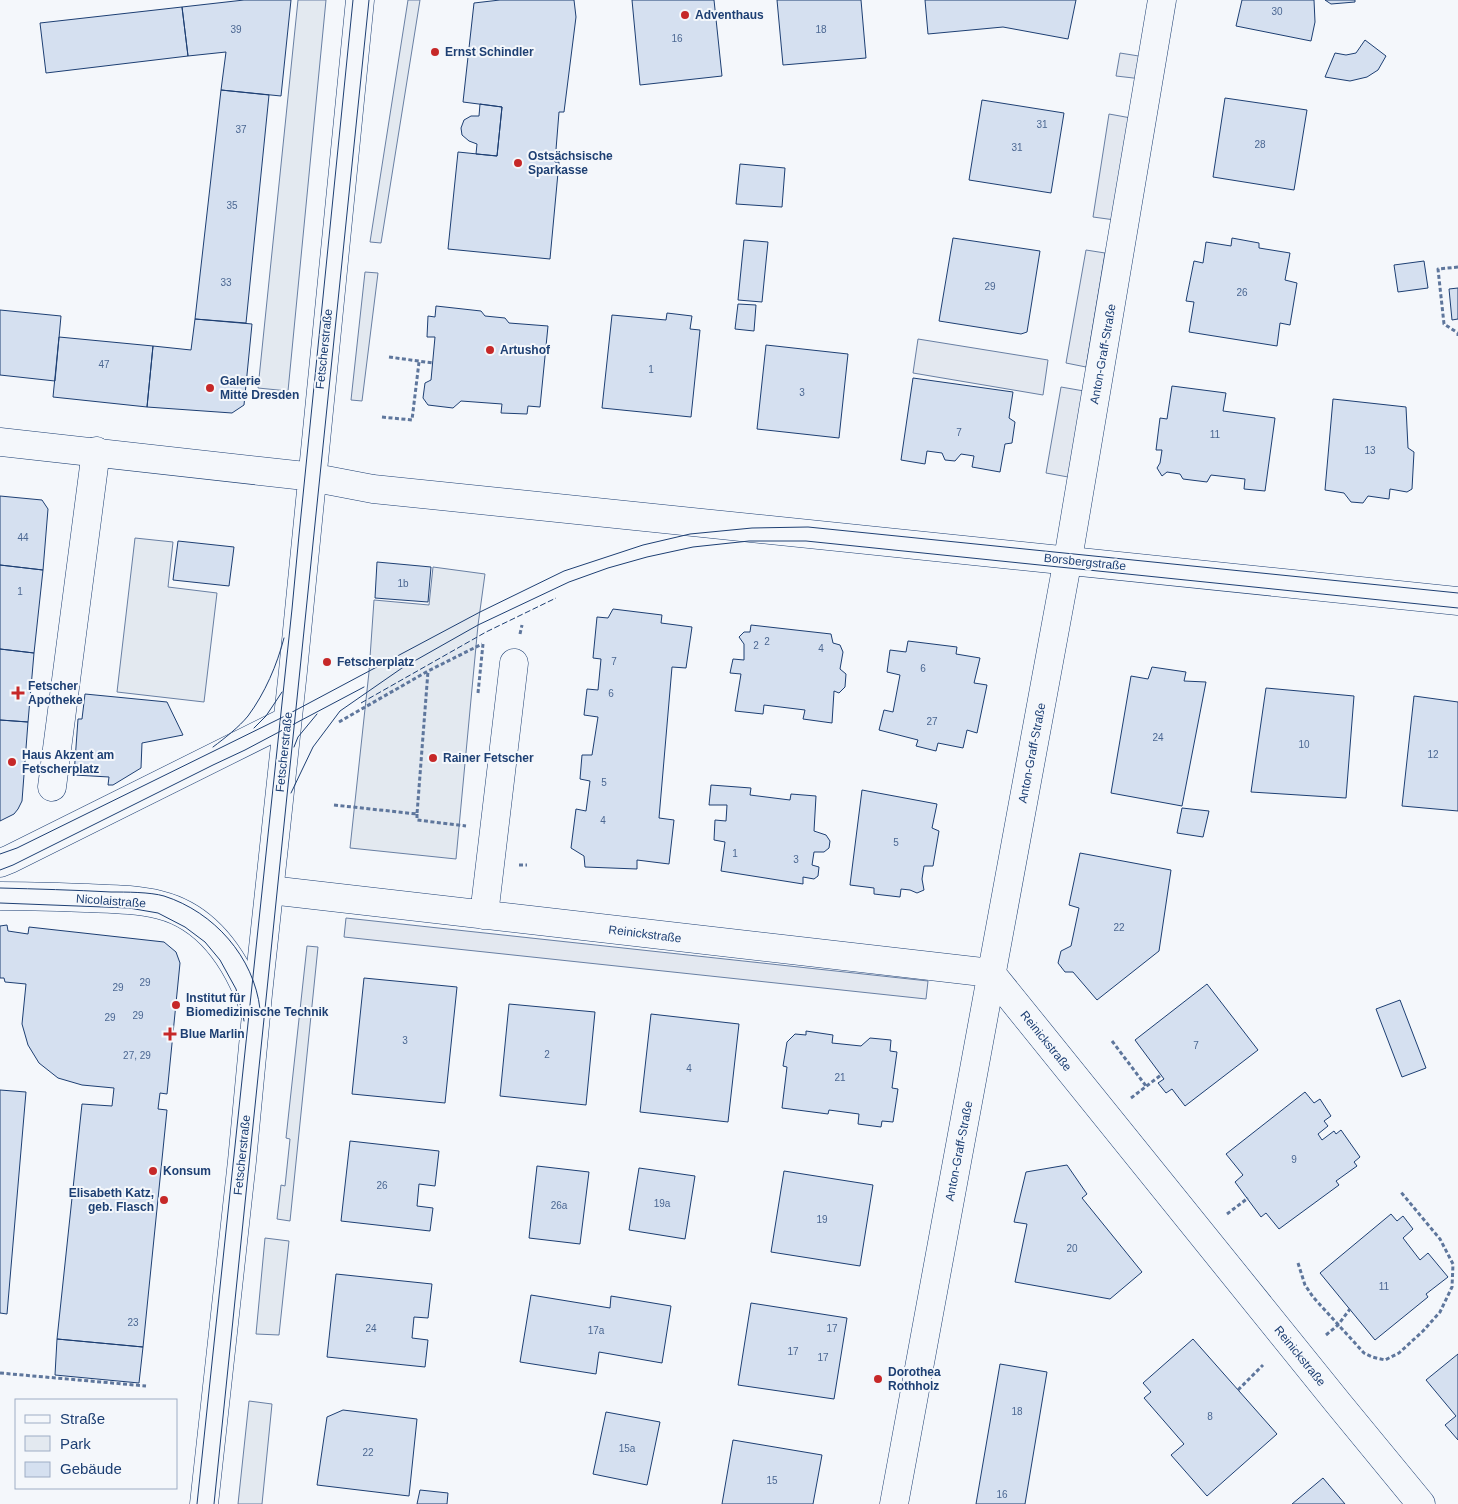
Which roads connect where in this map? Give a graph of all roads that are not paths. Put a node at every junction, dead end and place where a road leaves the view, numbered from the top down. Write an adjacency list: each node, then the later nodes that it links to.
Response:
1 (360, 0): 5 (street, Fetscherstraße)
2 (1162, 0): 6 (street, Anton-Graff-Straße)
3 (0, 442): 4 (street, Borsbergstraße)
4 (96, 451): 5 (street, Borsbergstraße); 10 (street)
5 (312, 477): 6 (street, Borsbergstraße); 9 (street, Fetscherstraße)
6 (1068, 560): 7 (street, Borsbergstraße); 15 (street, Anton-Graff-Straße)
7 (1458, 601)
8 (514, 663): 14 (street)
9 (287, 721): 11 (street); 12 (street, Fetscherstraße)
10 (52, 787)
11 (0, 863)
12 (270, 890): 14 (street); 16 (street, Fetscherstraße)
13 (0, 896): 16 (street, Nicolaistraße)
14 (484, 915): 15 (street, Reinickstraße)
15 (991, 974): 18 (street, Anton-Graff-Straße); 19 (street, Reinickstraße)
16 (256, 1014): 17 (street, Fetscherstraße)
17 (204, 1504)
18 (894, 1504)
19 (1422, 1504)

